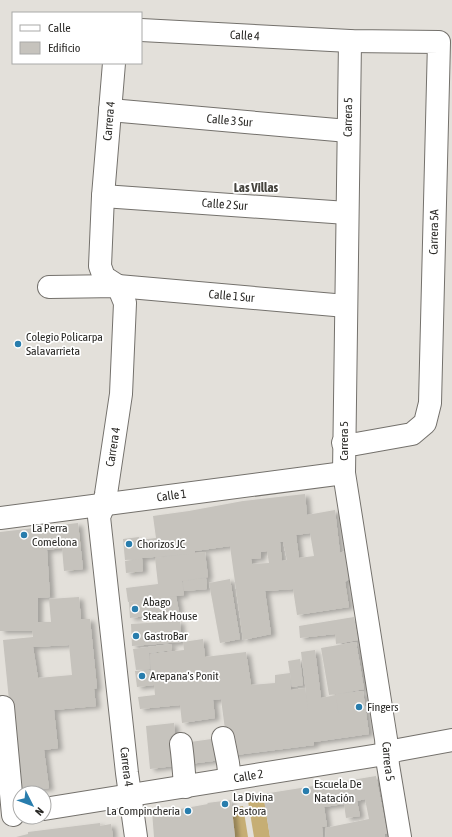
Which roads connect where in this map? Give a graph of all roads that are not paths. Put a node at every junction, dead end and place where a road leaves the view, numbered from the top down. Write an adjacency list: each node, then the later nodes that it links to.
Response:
1 (142, 30): 2 (street, Calle 4)
2 (350, 41): 5 (street, Carrera 5); 11 (street, Carrera 5A)
3 (114, 64): 4 (street, Carrera 4)
4 (110, 110): 5 (street, Calle 3 Sur); 6 (street, Carrera 4)
5 (348, 131): 7 (street, Carrera 5)
6 (103, 196): 7 (street, Calle 2 Sur); 8 (street, Carrera 4)
7 (347, 213): 10 (street, Carrera 5)
8 (118, 286): 9 (street, Calle 1 Sur); 10 (street, Calle 1 Sur); 13 (street, Carrera 4)
9 (49, 287)
10 (346, 306): 11 (street, Carrera 5)
11 (343, 443): 12 (street, Carrera 5)
12 (344, 474): 13 (street, Calle 1); 19 (street, Carrera 5)
13 (104, 505): 14 (street, Calle 1); 22 (street, Carrera 4)
14 (0, 518)
15 (3, 707): 24 (street)
16 (223, 738): 20 (street)
17 (452, 740): 19 (street, Calle 2)
18 (181, 744): 21 (street)
19 (388, 753): 20 (street, Calle 2); 26 (street, Carrera 5)
20 (230, 779): 21 (street, Calle 2)
21 (185, 786): 22 (street, Calle 2)
22 (131, 795): 23 (street, Calle 2); 25 (street, Carrera 4)
23 (52, 808)
24 (11, 815)
25 (136, 837)
26 (400, 837)

